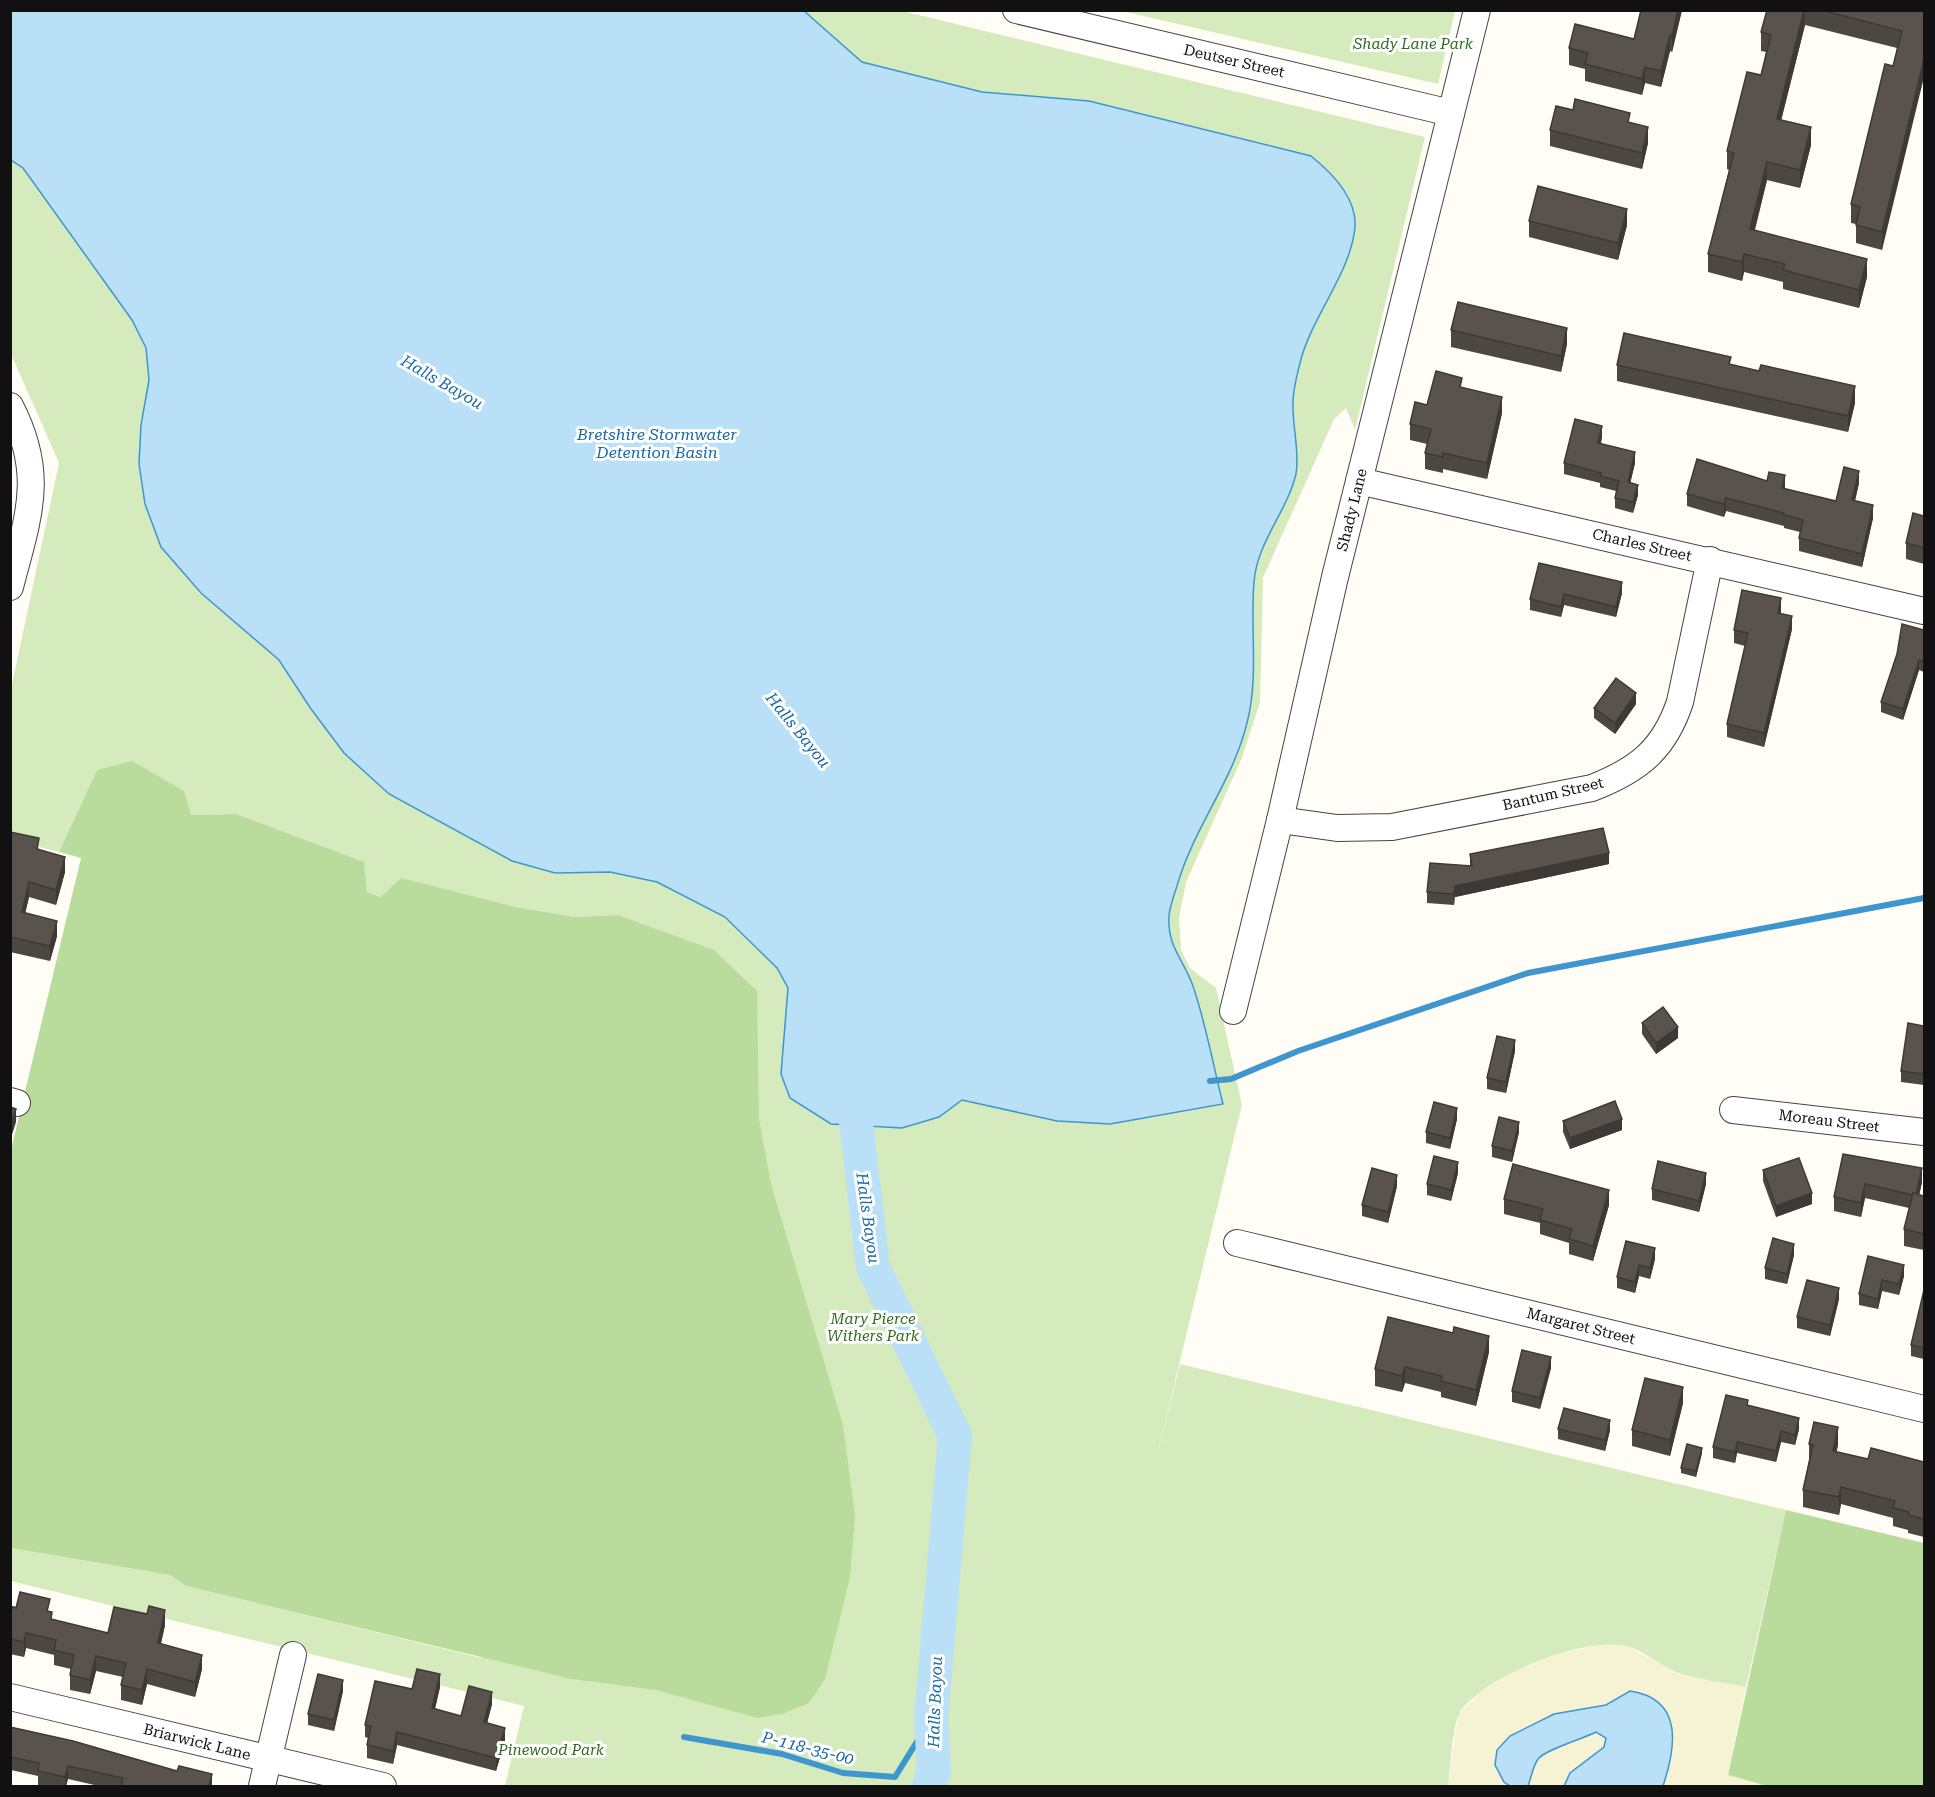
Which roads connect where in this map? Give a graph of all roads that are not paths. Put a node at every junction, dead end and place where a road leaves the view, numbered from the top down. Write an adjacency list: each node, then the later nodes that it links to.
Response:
1 (1016, 10): 3 (street, Deutser Street)
2 (1477, 10): 3 (street, Shady Lane)
3 (1451, 113): 6 (street, Shady Lane)
4 (10, 406): 5 (street)
5 (21, 478): 8 (street)
6 (1359, 481): 7 (street, Charles Street); 10 (street, Shady Lane)
7 (1710, 560): 9 (street, Charles Street); 10 (street, Bantum Street)
8 (10, 587)
9 (1924, 611)
10 (1280, 820): 11 (street, Shady Lane)
11 (1233, 1011)
12 (1733, 1110): 13 (street, Moreau Street)
13 (1924, 1132)
14 (1237, 1244): 15 (street, Margaret Street)
15 (1924, 1409)
16 (293, 1655): 18 (street)
17 (10, 1697): 18 (street, Briarwick Lane)
18 (269, 1760): 19 (street); 20 (street, Briarwick Lane)
19 (262, 1786)
20 (383, 1786)

